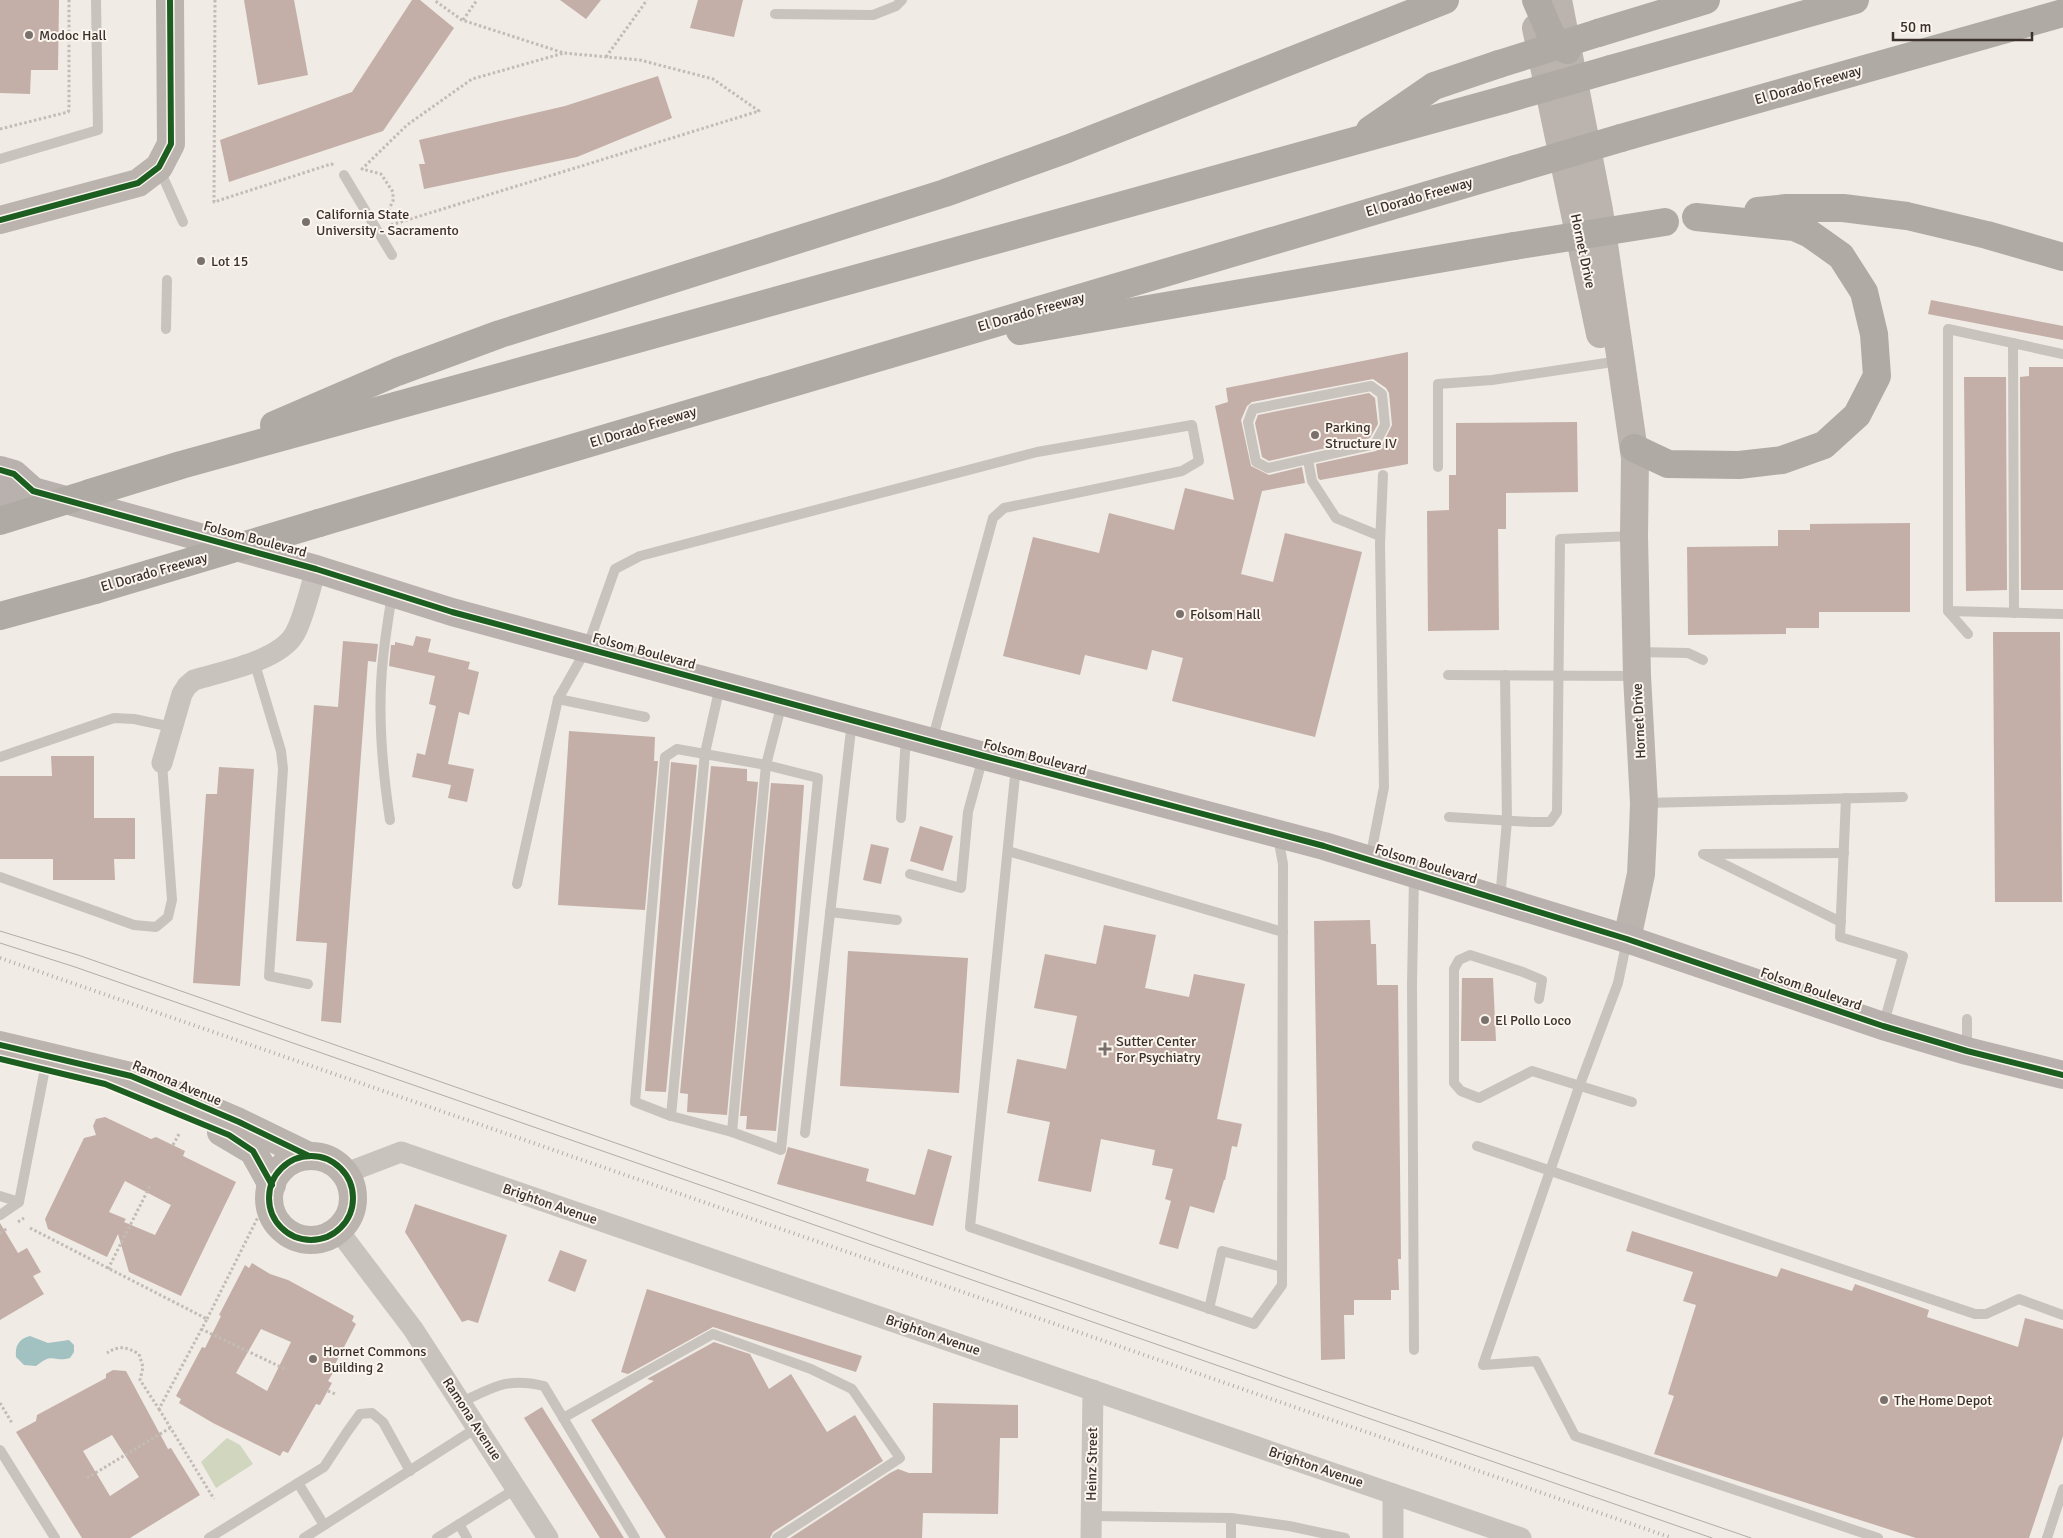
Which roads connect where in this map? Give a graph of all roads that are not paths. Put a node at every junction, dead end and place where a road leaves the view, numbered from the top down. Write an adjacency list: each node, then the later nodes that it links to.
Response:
1 (96, 0): 16 (lane)
2 (170, 0): 17 (street)
3 (902, 0): 12 (lane)
4 (1412, 0): 13 (highway)
5 (1445, 0): 13 (highway)
6 (1530, 0): 29 (street, Hornet Drive)
7 (1536, 0): 14 (highway)
8 (1558, 0): 14 (street, Hornet Drive)
9 (1706, 0): 15 (highway, bridge)
10 (1855, 0): 15 (highway, bridge)
11 (2063, 13): 27 (highway, El Dorado Freeway, bridge)
12 (775, 14)
13 (1386, 23): 32 (highway)
14 (1567, 50): 30 (street, Hornet Drive)
15 (1352, 143): 32 (highway)
16 (0, 159)
17 (159, 167): 20 (street); 21 (lane)
18 (342, 170): 22 (lane)
19 (1696, 217): 23 (highway); 27 (highway, bridge); 30 (highway)
20 (0, 220)
21 (183, 222)
22 (392, 255)
23 (2063, 257)
24 (167, 280): 25 (lane)
25 (166, 329)
26 (2013, 343): 28 (lane); 44 (lane); 45 (lane)
27 (896, 352): 47 (highway, El Dorado Freeway, bridge)
28 (2063, 354)
29 (1606, 363): 33 (lane); 38 (street, Hornet Drive)
30 (1634, 448): 38 (street, Hornet Drive)
31 (1308, 460): 31 (lane); 40 (lane)
32 (181, 465): 39 (highway, bridge)
33 (1438, 467)
34 (0, 470): 36 (main road, Folsom Boulevard)
35 (1383, 475): 40 (lane)
36 (33, 491): 37 (main road); 42 (main road, Folsom Boulevard)
37 (0, 497)
38 (1634, 502): 41 (street, Hornet Drive)
39 (0, 522)
40 (1380, 536): 80 (lane)
41 (1634, 536): 52 (street, Hornet Drive); 55 (lane)
42 (316, 569): 43 (main road, Folsom Boulevard); 51 (street, Folsom Boulevard)
43 (392, 593): 49 (main road, Folsom Boulevard); 75 (lane)
44 (1948, 611): 45 (lane); 48 (lane)
45 (2014, 613): 46 (lane)
46 (2063, 614)
47 (0, 616)
48 (1968, 634)
49 (587, 648): 56 (main road, Folsom Boulevard); 57 (lane); 63 (lane)
50 (1703, 660): 52 (lane)
51 (254, 661): 61 (street, Folsom Boulevard); 91 (lane)
52 (1636, 664): 55 (lane); 72 (street, Hornet Drive)
53 (1448, 675): 54 (lane)
54 (1504, 675): 55 (lane); 76 (lane)
55 (1559, 676): 76 (lane)
56 (720, 684): 58 (main road, Folsom Boulevard); 64 (lane)
57 (558, 699): 59 (lane); 84 (lane)
58 (782, 702): 60 (main road, Folsom Boulevard); 68 (lane)
59 (645, 717)
60 (852, 720): 62 (main road, Folsom Boulevard); 86 (lane)
61 (172, 727): 66 (lane); 67 (street, Folsom Boulevard)
62 (906, 735): 63 (main road, Folsom Boulevard); 74 (lane)
63 (932, 742): 65 (main road, Folsom Boulevard)
64 (705, 753): 68 (lane); 102 (lane); 102 (lane)
65 (984, 756): 69 (main road, Folsom Boulevard); 82 (lane)
66 (0, 758)
67 (162, 763): 83 (lane)
68 (766, 765): 103 (lane); 103 (lane)
69 (1016, 765): 77 (main road, Folsom Boulevard); 78 (lane)
70 (1903, 797): 71 (lane)
71 (1846, 798): 72 (lane); 79 (lane)
72 (1644, 803): 90 (street, Hornet Drive)
73 (1449, 817): 76 (lane)
74 (902, 818)
75 (390, 820)
76 (1507, 821): 85 (lane)
77 (1277, 833): 80 (main road, Folsom Boulevard); 89 (lane)
78 (1008, 851): 89 (lane); 115 (lane)
79 (1844, 853): 88 (lane); 88 (lane)
80 (1370, 860): 81 (main road, Folsom Boulevard)
81 (1414, 872): 85 (main road, Folsom Boulevard); 117 (lane)
82 (910, 874)
83 (0, 878)
84 (517, 884)
85 (1500, 900): 90 (main road, Folsom Boulevard)
86 (830, 912): 87 (lane); 104 (lane)
87 (897, 920)
88 (1841, 922): 94 (lane)
89 (1283, 932): 114 (lane)
90 (1627, 939): 94 (main road, Folsom Boulevard); 100 (lane)
91 (308, 984)
92 (1539, 999): 100 (lane)
93 (1967, 1019): 96 (lane)
94 (1883, 1026): 96 (main road, Folsom Boulevard)
95 (0, 1045): 98 (street, Ramona Avenue)
96 (1967, 1051): 99 (main road, Folsom Boulevard)
97 (0, 1059): 98 (street, Ramona Avenue)
98 (46, 1062): 106 (street, Ramona Avenue); 109 (street, Ramona Avenue); 111 (lane)
99 (2063, 1075)
100 (1579, 1087): 101 (lane); 107 (lane)
101 (1632, 1102)
102 (671, 1116): 103 (lane)
103 (732, 1132)
104 (805, 1133)
105 (1478, 1146): 107 (lane)
106 (310, 1156): 108 (street, Ramona Avenue); 109 (street)
107 (1550, 1170): 116 (lane); 145 (lane)
108 (346, 1173): 113 (street); 118 (street, Brighton Avenue)
109 (272, 1185): 113 (street, Ramona Avenue)
110 (0, 1196): 111 (lane)
111 (19, 1202): 112 (lane)
112 (0, 1215)
113 (338, 1230): 119 (street, Ramona Avenue)
114 (1282, 1267): 115 (lane); 115 (lane)
115 (1208, 1309)
116 (2063, 1315)
117 (1414, 1350)
118 (1093, 1390): 127 (street, Brighton Avenue); 128 (street, Heinz Street)
119 (462, 1402): 120 (lane); 121 (street, Ramona Avenue)
120 (563, 1418): 138 (lane); 139 (lane)
121 (478, 1427): 123 (lane); 125 (street, Ramona Avenue)
122 (0, 1450): 132 (lane)
123 (410, 1471): 124 (lane); 131 (lane)
124 (298, 1483): 131 (lane); 133 (lane)
125 (517, 1488): 130 (lane); 137 (street, Ramona Avenue)
126 (2063, 1489): 146 (lane)
127 (1393, 1494): 143 (street); 144 (street, Brighton Avenue)
128 (1091, 1516): 129 (lane); 140 (street, Heinz Street)
129 (1231, 1518): 141 (lane); 142 (lane)
130 (458, 1524): 135 (lane); 136 (lane)
131 (324, 1525): 134 (lane)
132 (55, 1538)
133 (209, 1538)
134 (304, 1538)
135 (437, 1538)
136 (467, 1538)
137 (548, 1538)
138 (636, 1538)
139 (777, 1538)
140 (1091, 1538)
141 (1231, 1538)
142 (1345, 1538)
143 (1393, 1538)
144 (1521, 1538)
145 (1878, 1538)
146 (2047, 1538)

